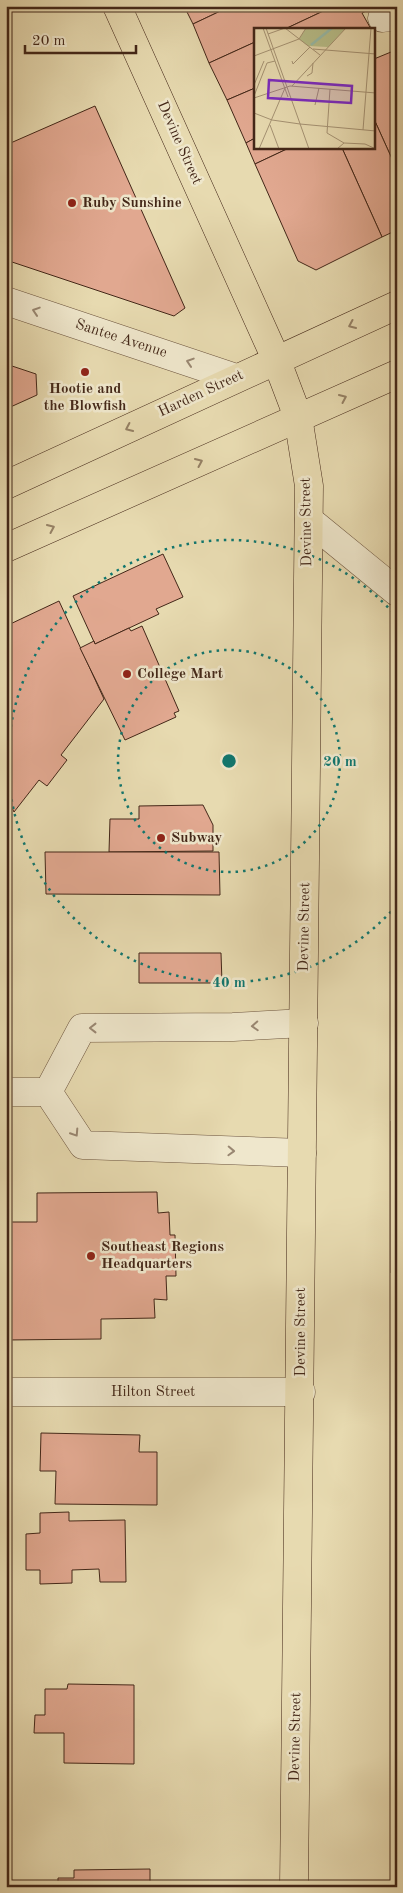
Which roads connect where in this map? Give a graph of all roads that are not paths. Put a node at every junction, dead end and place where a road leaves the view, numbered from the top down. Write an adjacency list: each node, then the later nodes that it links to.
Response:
1 (117, 6): 4 (main road, Devine Street)
2 (6, 301): 6 (street, Santee Avenue, one-way to 2)
3 (397, 305): 4 (main road, Harden Street, one-way to 4)
4 (276, 359): 6 (main road, Harden Street); 7 (main road, Devine Street)
5 (397, 374): 7 (main road, one-way to 5)
6 (236, 378): 8 (main road, Harden Street, one-way to 8)
7 (298, 418): 9 (main road, Devine Street); 10 (main road, one-way to 7)
8 (6, 484)
9 (309, 520): 11 (street); 12 (main road, Devine Street)
10 (6, 548)
11 (397, 592)
12 (304, 1024): 14 (street, one-way to 14); 15 (main road, Devine Street)
13 (6, 1092): 14 (street)
14 (48, 1092): 15 (street, one-way to 15)
15 (302, 1153): 17 (main road, Devine Street)
16 (6, 1392): 17 (street, Hilton Street)
17 (301, 1392): 18 (main road, Devine Street)
18 (294, 1887)

